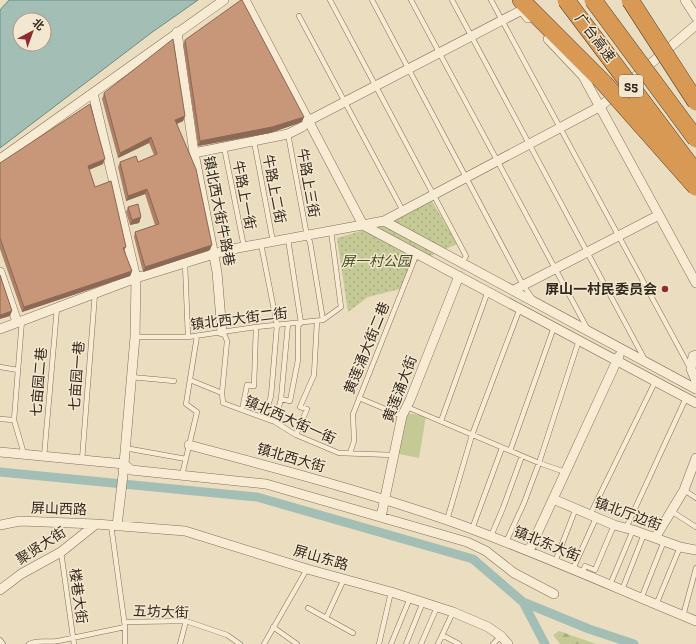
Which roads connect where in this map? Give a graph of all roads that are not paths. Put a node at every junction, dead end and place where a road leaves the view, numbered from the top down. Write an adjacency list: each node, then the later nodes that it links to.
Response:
1 (224, 0): 18 (street)
2 (245, 0): 28 (street)
3 (330, 0): 22 (lane)
4 (372, 0): 21 (lane)
5 (411, 0): 20 (lane)
6 (452, 0): 19 (lane)
7 (492, 0): 16 (lane)
8 (521, 0): 40 (highway, bridge)
9 (566, 0): 38 (highway, 广台高速 / S5, bridge)
10 (593, 0): 26 (highway, 广台高速 / S5, bridge)
11 (603, 0): 26 (highway, bridge)
12 (630, 0): 24 (highway, bridge)
13 (685, 0): 15 (street)
14 (299, 16): 25 (lane)
15 (696, 17)
16 (503, 20): 19 (street); 27 (street); 29 (lane)
17 (696, 26): 27 (street)
18 (177, 32): 23 (street); 35 (street, 镇北西大街牛路巷)
19 (471, 37): 20 (street); 33 (lane)
20 (440, 53): 21 (street); 37 (lane)
21 (408, 69): 22 (street); 39 (lane)
22 (375, 87): 25 (street); 41 (lane)
23 (93, 93): 36 (street); 61 (street)
24 (696, 102)
25 (344, 103): 28 (street); 42 (lane)
26 (670, 103): 31 (highway, 广台高速 / S5, bridge)
27 (600, 106): 29 (street); 43 (street)
28 (308, 121): 30 (street); 45 (street)
29 (560, 128): 33 (street); 48 (lane)
30 (288, 134): 32 (street); 47 (lane, 牛路上三街)
31 (696, 139)
32 (254, 141): 34 (street); 50 (lane, 牛路上二街)
33 (529, 144): 37 (street); 53 (lane)
34 (224, 147): 35 (street); 52 (lane, 牛路上一街)
35 (194, 153): 55 (street, 镇北西大街牛路巷)
36 (0, 159)
37 (497, 161): 39 (street); 58 (lane)
38 (696, 173)
39 (466, 178): 41 (street); 63 (lane)
40 (696, 187)
41 (433, 195): 42 (street); 57 (lane)
42 (403, 211): 44 (street)
43 (659, 215): 48 (street); 62 (street)
44 (384, 221): 45 (street); 57 (street)
45 (363, 225): 46 (street); 54 (street)
46 (331, 231): 47 (street); 70 (lane, 镇北西大街二街)
47 (307, 236): 49 (street); 70 (lane, 牛路上三街)
48 (619, 236): 53 (street); 90 (lane)
49 (288, 239): 50 (street); 73 (lane)
50 (273, 242): 51 (street)
51 (261, 244): 52 (street); 75 (lane)
52 (244, 247): 55 (street)
53 (587, 252): 58 (street); 88 (lane)
54 (417, 253): 60 (street); 99 (lane, 黄莲涌大街二巷)
55 (214, 254): 56 (street); 80 (street, 镇北西大街牛路巷)
56 (185, 263): 61 (street); 83 (lane)
57 (462, 263): 64 (street)
58 (555, 269): 63 (street); 79 (lane)
59 (0, 272): 71 (street)
60 (459, 276): 65 (street); 104 (street, 黄莲涌大街)
61 (136, 278): 66 (street); 82 (street)
62 (696, 283)
63 (524, 285): 64 (street); 67 (lane)
64 (514, 290): 67 (street)
65 (488, 291): 69 (street); 108 (lane)
66 (95, 293): 68 (street); 124 (lane, 七亩园一巷)
67 (534, 301): 79 (street)
68 (57, 308): 71 (street); 121 (lane, 七亩园二巷)
69 (520, 308): 77 (street); 111 (lane)
70 (323, 320): 72 (lane, 镇北西大街二街)
71 (20, 321): 78 (street); 91 (lane)
72 (317, 321): 73 (lane, 镇北西大街二街); 110 (lane)
73 (301, 323): 74 (lane, 镇北西大街二街); 101 (lane)
74 (288, 324): 75 (lane, 镇北西大街二街); 101 (lane)
75 (277, 325): 76 (lane, 镇北西大街二街); 105 (lane)
76 (256, 327): 80 (lane, 镇北西大街二街); 103 (lane)
77 (554, 327): 84 (street); 115 (lane)
78 (0, 329)
79 (588, 331): 85 (street)
80 (222, 332): 81 (lane, 镇北西大街二街); 98 (lane, 镇北西大街牛路巷)
81 (197, 336): 83 (lane, 镇北西大街二街); 93 (lane)
82 (135, 337): 83 (lane, 镇北西大街二街); 92 (street)
83 (188, 337)
84 (579, 340): 87 (street); 125 (lane)
85 (622, 349): 87 (street); 88 (street)
86 (696, 355): 90 (street)
87 (616, 361): 96 (street); 128 (street)
88 (646, 362): 97 (street)
89 (0, 368): 91 (lane)
90 (690, 369): 95 (street)
91 (18, 370): 107 (lane)
92 (131, 377): 94 (lane); 113 (street)
93 (190, 380): 98 (lane); 112 (lane)
94 (174, 381)
95 (696, 381)
96 (655, 382): 100 (street); 136 (lane)
97 (696, 389)
98 (222, 393): 103 (lane, 镇北西大街一街)
99 (359, 398): 104 (lane); 117 (lane, 黄莲涌大街二巷)
100 (686, 398): 102 (street); 145 (lane)
101 (281, 399): 109 (lane)
102 (696, 403)
103 (242, 410): 105 (lane, 镇北西大街一街)
104 (405, 412): 108 (lane); 119 (street, 黄莲涌大街)
105 (264, 418): 109 (lane, 镇北西大街一街)
106 (0, 419): 107 (lane)
107 (14, 420): 118 (lane)
108 (441, 421): 111 (lane)
109 (275, 422): 110 (lane, 镇北西大街一街)
110 (296, 435): 117 (lane, 镇北西大街一街)
111 (472, 435): 114 (lane); 138 (lane)
112 (189, 445): 123 (lane); 133 (street, 镇北西大街)
113 (125, 448): 123 (lane); 126 (street)
114 (502, 448): 115 (lane); 144 (lane)
115 (510, 451): 120 (lane)
116 (0, 452): 118 (street)
117 (350, 453): 119 (lane, 镇北西大街一街)
118 (24, 454): 121 (street)
119 (393, 455): 133 (street, 黄莲涌大街)
120 (522, 456): 125 (lane); 147 (lane)
121 (44, 457): 124 (street)
122 (696, 458): 127 (street)
123 (186, 459): 129 (lane)
124 (82, 460): 126 (street)
125 (539, 463): 128 (lane); 150 (lane)
126 (124, 464): 129 (street); 142 (street)
127 (694, 471): 130 (street)
128 (565, 472): 131 (street)
129 (182, 475): 137 (street)
130 (684, 490): 132 (lane); 135 (street)
131 (553, 498): 134 (street, 镇北厅边街); 153 (street)
132 (696, 498)
133 (384, 499): 137 (street, 黄莲涌大街); 138 (street, 镇北东大街)
134 (576, 508): 136 (street, 镇北厅边街); 155 (lane)
135 (671, 511): 143 (lane); 148 (street)
136 (593, 516): 141 (street, 镇北厅边街); 158 (lane)
137 (381, 517): 165 (street)
138 (447, 520): 144 (street, 镇北东大街)
139 (96, 524): 140 (street, 屏山西路); 142 (street, 屏山西路); 154 (street, 聚贤大街)
140 (0, 525)
141 (614, 525): 145 (street, 镇北厅边街); 159 (lane)
142 (114, 526): 157 (street, 屏山东路); 177 (lane)
143 (696, 527)
144 (472, 529): 147 (street, 镇北东大街)
145 (629, 529): 146 (street, 镇北厅边街); 161 (lane)
146 (644, 534): 148 (street, 镇北厅边街); 163 (lane)
147 (491, 536): 150 (street, 镇北东大街)
148 (655, 538): 149 (street, 镇北厅边街)
149 (664, 541): 151 (street, 镇北厅边街); 167 (lane)
150 (506, 542): 153 (street, 镇北东大街)
151 (680, 547): 152 (street, 镇北厅边街); 169 (lane)
152 (696, 550)
153 (529, 551): 155 (street, 镇北东大街)
154 (61, 552): 162 (street, 聚贤大街); 182 (lane, 楼巷大街)
155 (555, 562): 158 (street, 镇北东大街)
156 (696, 568): 173 (lane)
157 (306, 569): 160 (street, 屏山东路); 178 (lane)
158 (573, 569): 159 (street, 镇北东大街)
159 (582, 573): 161 (street, 镇北东大街)
160 (344, 579): 164 (street, 屏山东路); 174 (lane)
161 (610, 585): 163 (street, 镇北东大街)
162 (0, 590)
163 (622, 590): 167 (street, 镇北东大街)
164 (391, 592): 166 (street, 屏山东路); 192 (lane)
165 (554, 594)
166 (410, 598): 168 (street, 屏山东路); 193 (lane)
167 (641, 599): 169 (street, 镇北东大街)
168 (423, 602): 170 (street, 屏山东路); 194 (lane)
169 (656, 605): 173 (street, 镇北东大街)
170 (437, 607): 172 (street, 屏山东路); 195 (lane)
171 (308, 608): 174 (lane)
172 (453, 612): 180 (lane); 181 (street, 屏山东路)
173 (683, 616): 176 (street, 镇北东大街)
174 (326, 618): 179 (lane)
175 (186, 621): 177 (lane, 五坊大街); 188 (lane); 189 (lane, 五坊大街)
176 (696, 622)
177 (125, 625): 182 (lane, 五坊大街); 187 (lane)
178 (273, 627): 190 (lane); 191 (lane)
179 (353, 633)
180 (442, 635): 196 (lane); 197 (lane)
181 (501, 636): 198 (lane); 199 (street, 屏山东路)
182 (73, 638): 185 (lane, 五坊大街); 186 (lane, 楼巷大街)
183 (0, 640): 184 (lane)
184 (3, 644)
185 (29, 644)
186 (74, 644)
187 (125, 644)
188 (180, 644)
189 (240, 644)
190 (264, 644)
191 (297, 644)
192 (379, 644)
193 (391, 644)
194 (406, 644)
195 (421, 644)
196 (438, 644)
197 (459, 644)
198 (493, 644)
199 (508, 644)

